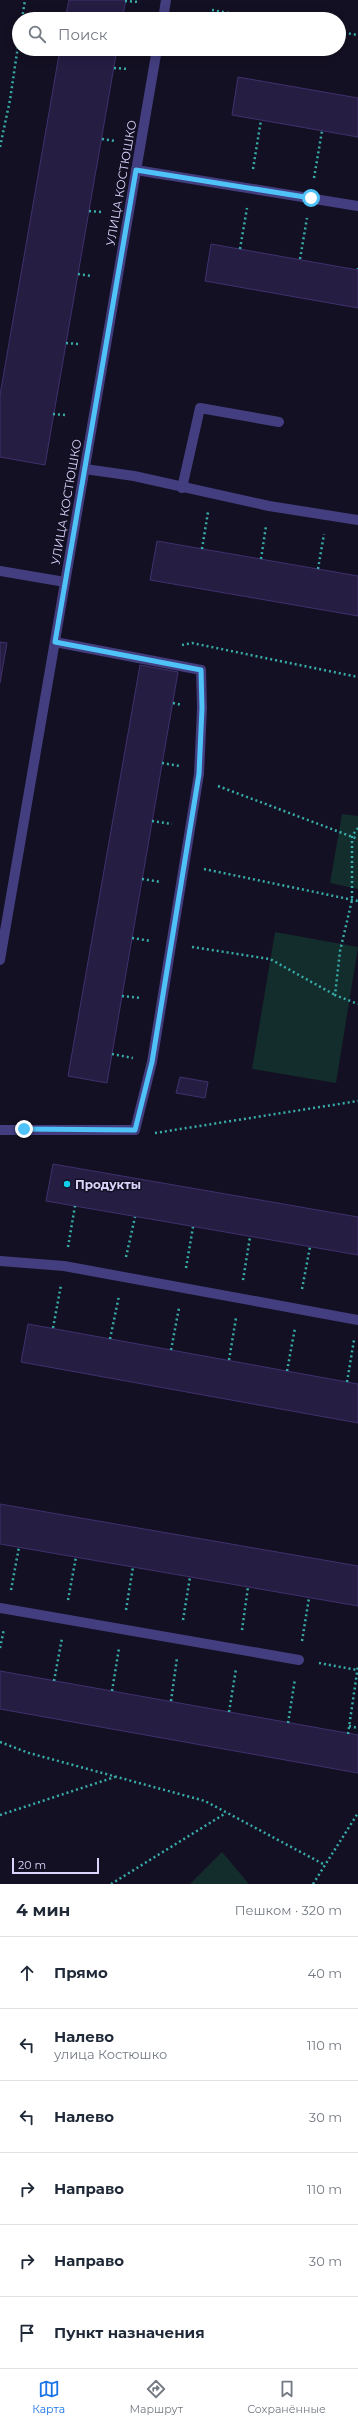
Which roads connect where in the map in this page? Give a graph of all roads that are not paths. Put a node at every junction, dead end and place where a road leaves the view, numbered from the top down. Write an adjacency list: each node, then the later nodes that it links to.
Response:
1 (166, 0): 2 (street)
2 (164, 12)
3 (156, 56): 4 (street, УЛИЦА КОСТЮШКО)
4 (136, 170): 5 (street); 7 (street, УЛИЦА КОСТЮШКО)
5 (358, 206)
6 (279, 422): 8 (street)
7 (85, 469): 8 (street); 11 (street, УЛИЦА КОСТЮШКО)
8 (182, 488): 9 (street)
9 (358, 520)
10 (0, 571): 11 (street)
11 (65, 582): 12 (street, УЛИЦА КОСТЮШКО)
12 (55, 642): 13 (street, УЛИЦА КОСТЮШКО); 14 (street)
13 (0, 960)
14 (0, 1130)
15 (0, 1261): 16 (street)
16 (357, 1320)
17 (0, 1608): 18 (street)
18 (299, 1660)

